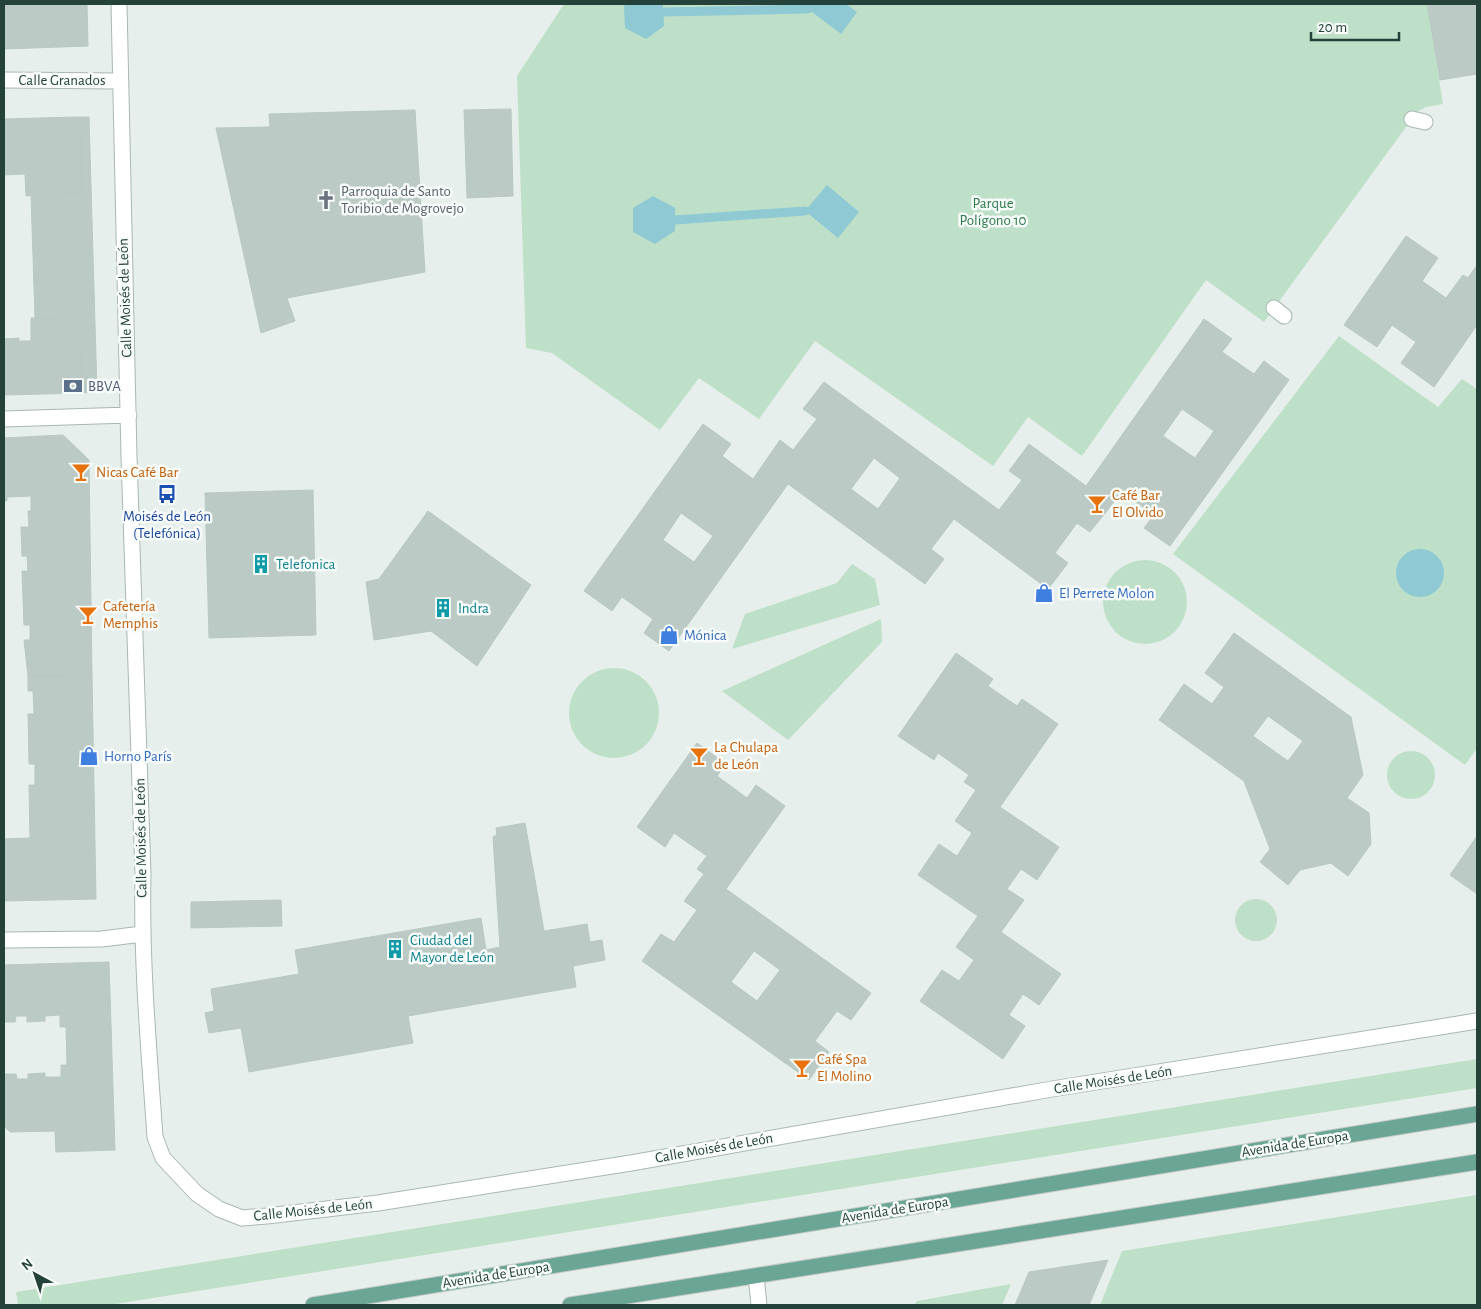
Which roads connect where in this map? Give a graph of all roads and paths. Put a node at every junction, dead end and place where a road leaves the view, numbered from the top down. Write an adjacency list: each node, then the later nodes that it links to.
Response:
1 (119, 4): 3 (street, Calle Moisés de León)
2 (4, 80): 3 (street, Calle Granados)
3 (120, 81): 4 (street, Calle Moisés de León)
4 (129, 415): 5 (street); 6 (street, Calle Moisés de León)
5 (4, 418)
6 (142, 934): 7 (street); 8 (street, Calle Moisés de León)
7 (4, 940)
8 (1477, 1021)
9 (1477, 1114): 12 (main road, Avenida de Europa)
10 (1477, 1162): 11 (main road)
11 (756, 1276): 13 (main road); 14 (street)
12 (313, 1305)
13 (570, 1305)
14 (760, 1305)

